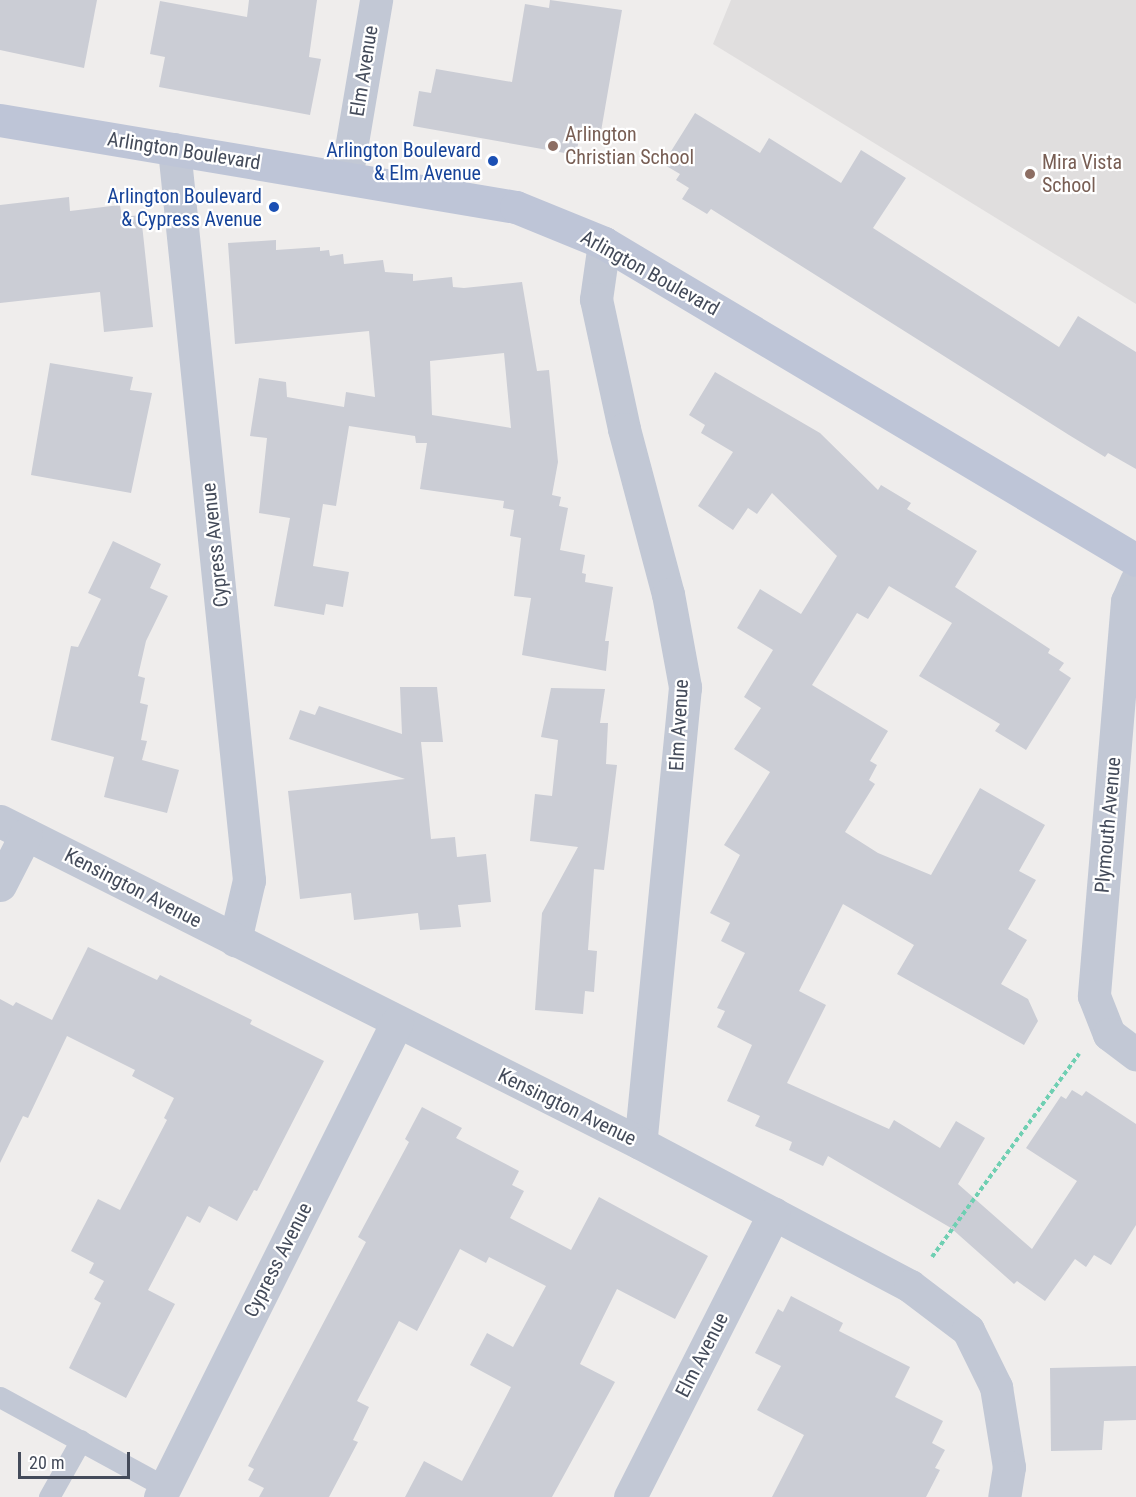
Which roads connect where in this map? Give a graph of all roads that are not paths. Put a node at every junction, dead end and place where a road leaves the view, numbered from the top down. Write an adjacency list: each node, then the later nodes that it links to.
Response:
1 (376, 0): 4 (street, Elm Avenue)
2 (0, 120): 3 (main road, Arlington Boulevard)
3 (174, 149): 4 (main road, Arlington Boulevard); 10 (street, Cypress Avenue)
4 (346, 178): 5 (main road, Arlington Boulevard)
5 (604, 243): 6 (main road, Arlington Boulevard); 13 (street, Elm Avenue)
6 (1136, 560)
7 (1136, 581): 12 (street, Plymouth Avenue)
8 (13, 828): 9 (street); 10 (street, Kensington Avenue)
9 (0, 885)
10 (235, 940): 11 (street, Kensington Avenue)
11 (397, 1022): 13 (street, Kensington Avenue); 17 (street, Cypress Avenue)
12 (1136, 1054)
13 (640, 1143): 14 (street, Kensington Avenue)
14 (774, 1213): 19 (street, Elm Avenue); 20 (street, Kensington Avenue)
15 (0, 1397): 16 (lane)
16 (81, 1440): 17 (lane); 18 (lane)
17 (162, 1492)
18 (49, 1497)
19 (630, 1497)
20 (1004, 1497)

